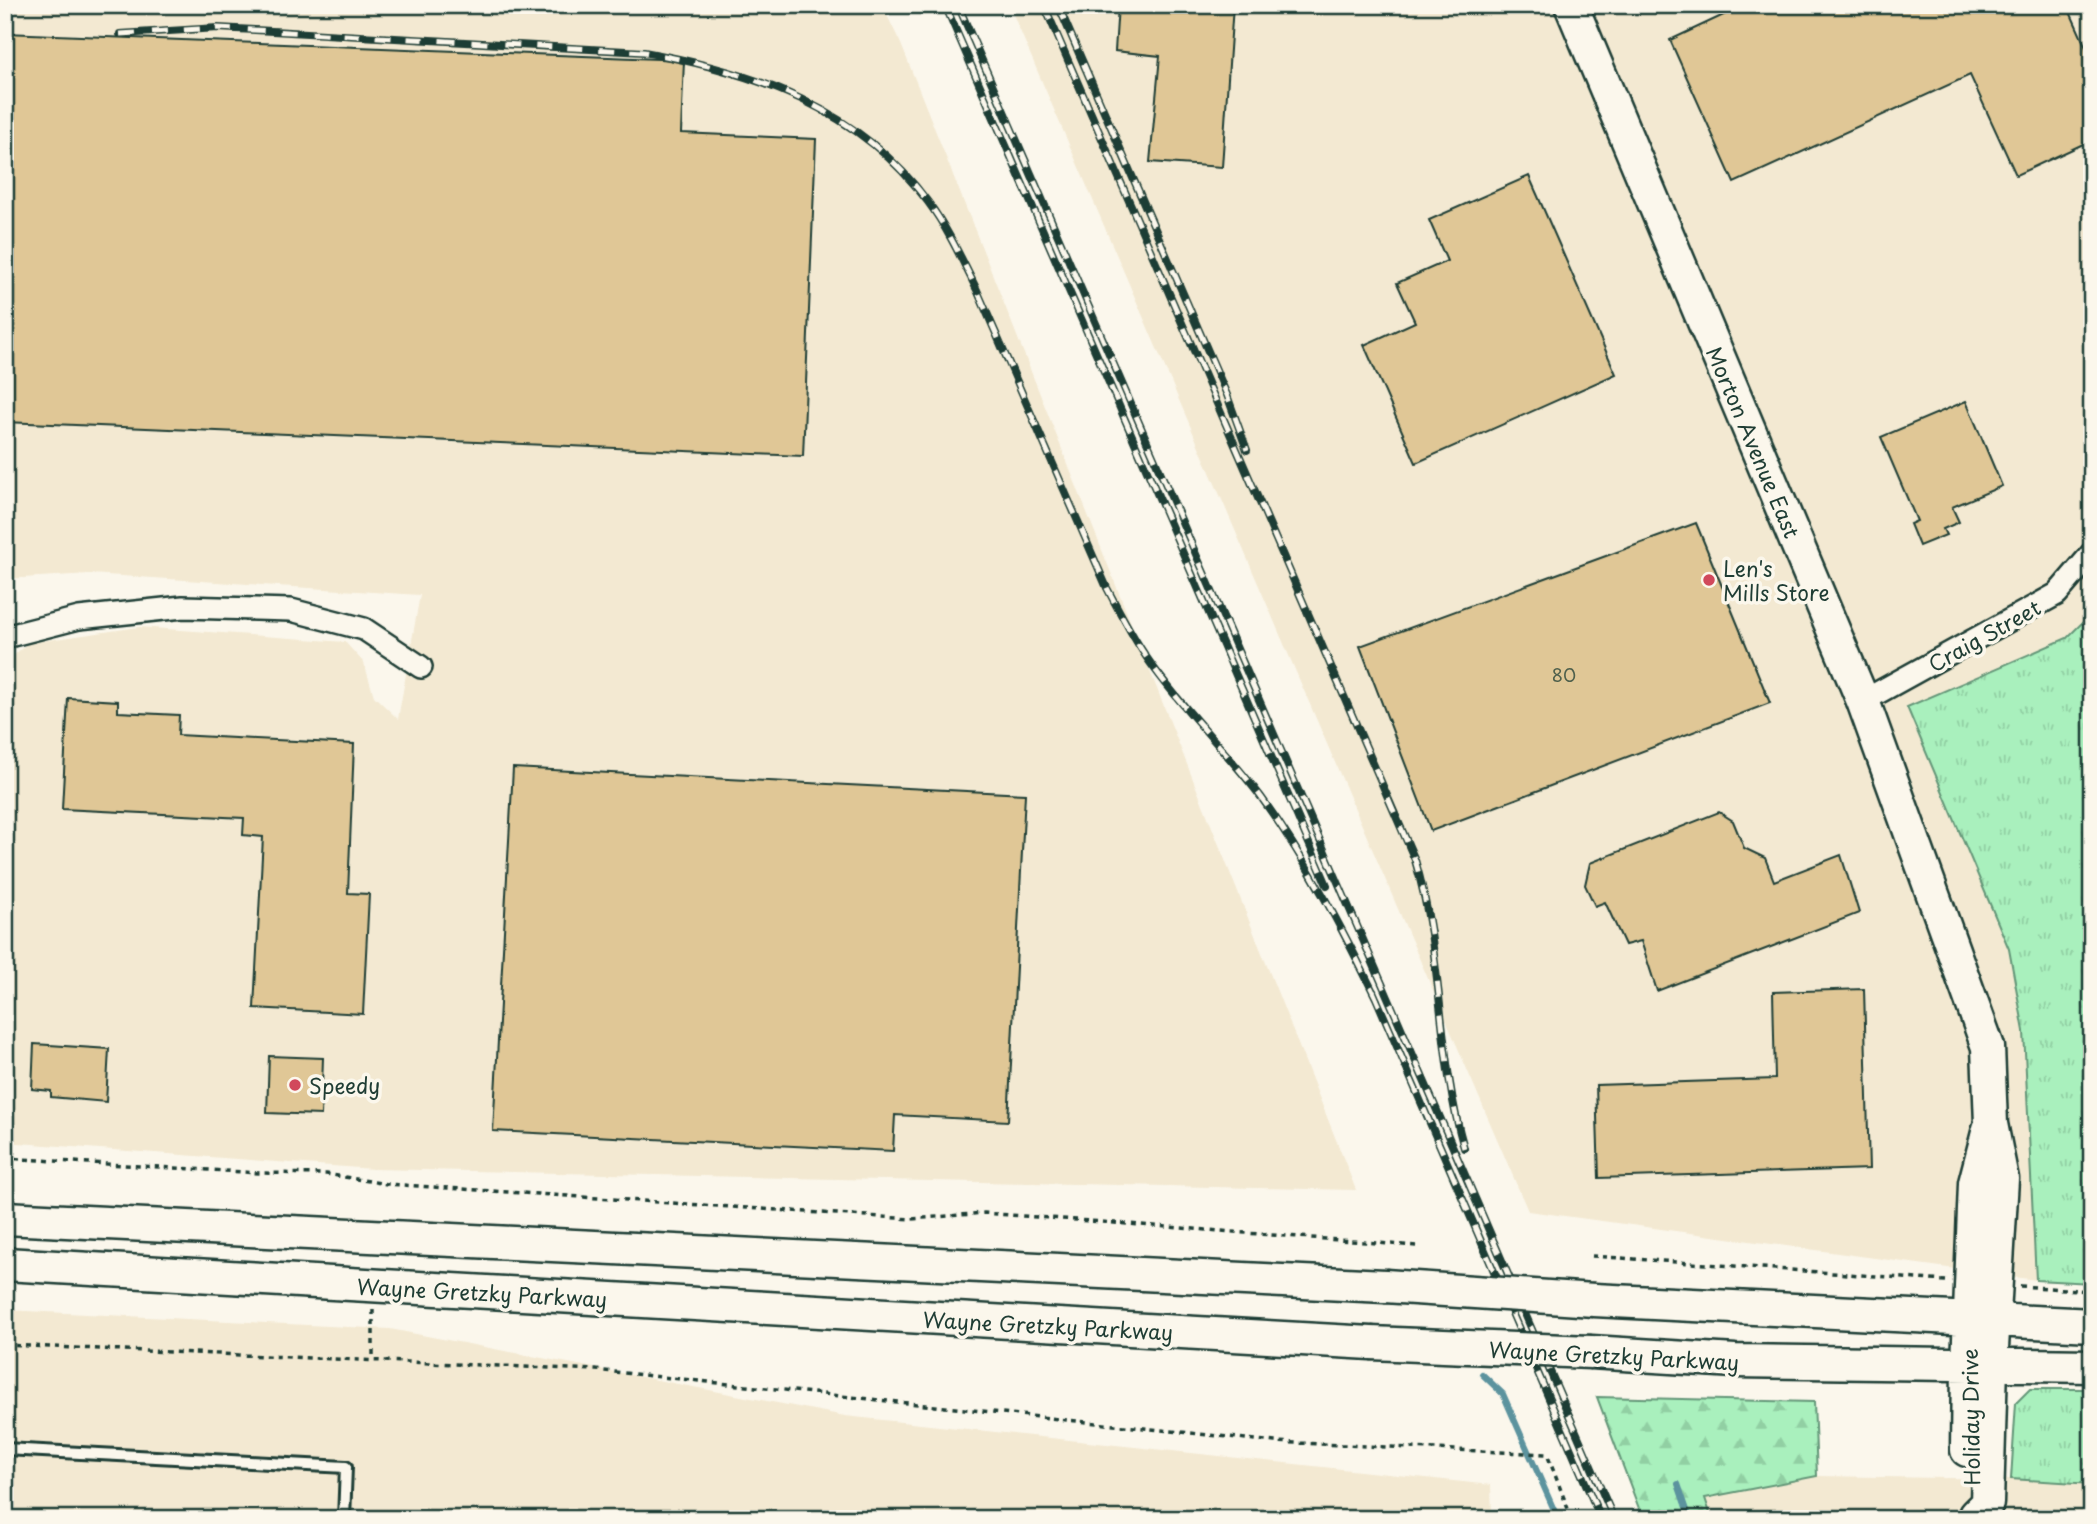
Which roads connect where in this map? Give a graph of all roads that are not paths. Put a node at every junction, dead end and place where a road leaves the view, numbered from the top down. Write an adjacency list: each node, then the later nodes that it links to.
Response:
1 (1571, 5): 5 (main road, Morton Avenue East)
2 (2092, 553): 5 (street, Craig Street)
3 (5, 637): 4 (street)
4 (421, 667)
5 (1863, 701): 8 (main road, Morton Avenue East)
6 (5, 1218): 8 (main road, bridge)
7 (5, 1264): 10 (main road, Wayne Gretzky Parkway, bridge)
8 (1982, 1320): 9 (main road); 10 (main road, Morton Avenue East)
9 (2092, 1325)
10 (1979, 1365): 11 (main road, Wayne Gretzky Parkway); 13 (main road, Holiday Drive)
11 (2092, 1366)
12 (5, 1449): 14 (lane)
13 (1975, 1517)
14 (344, 1519)

